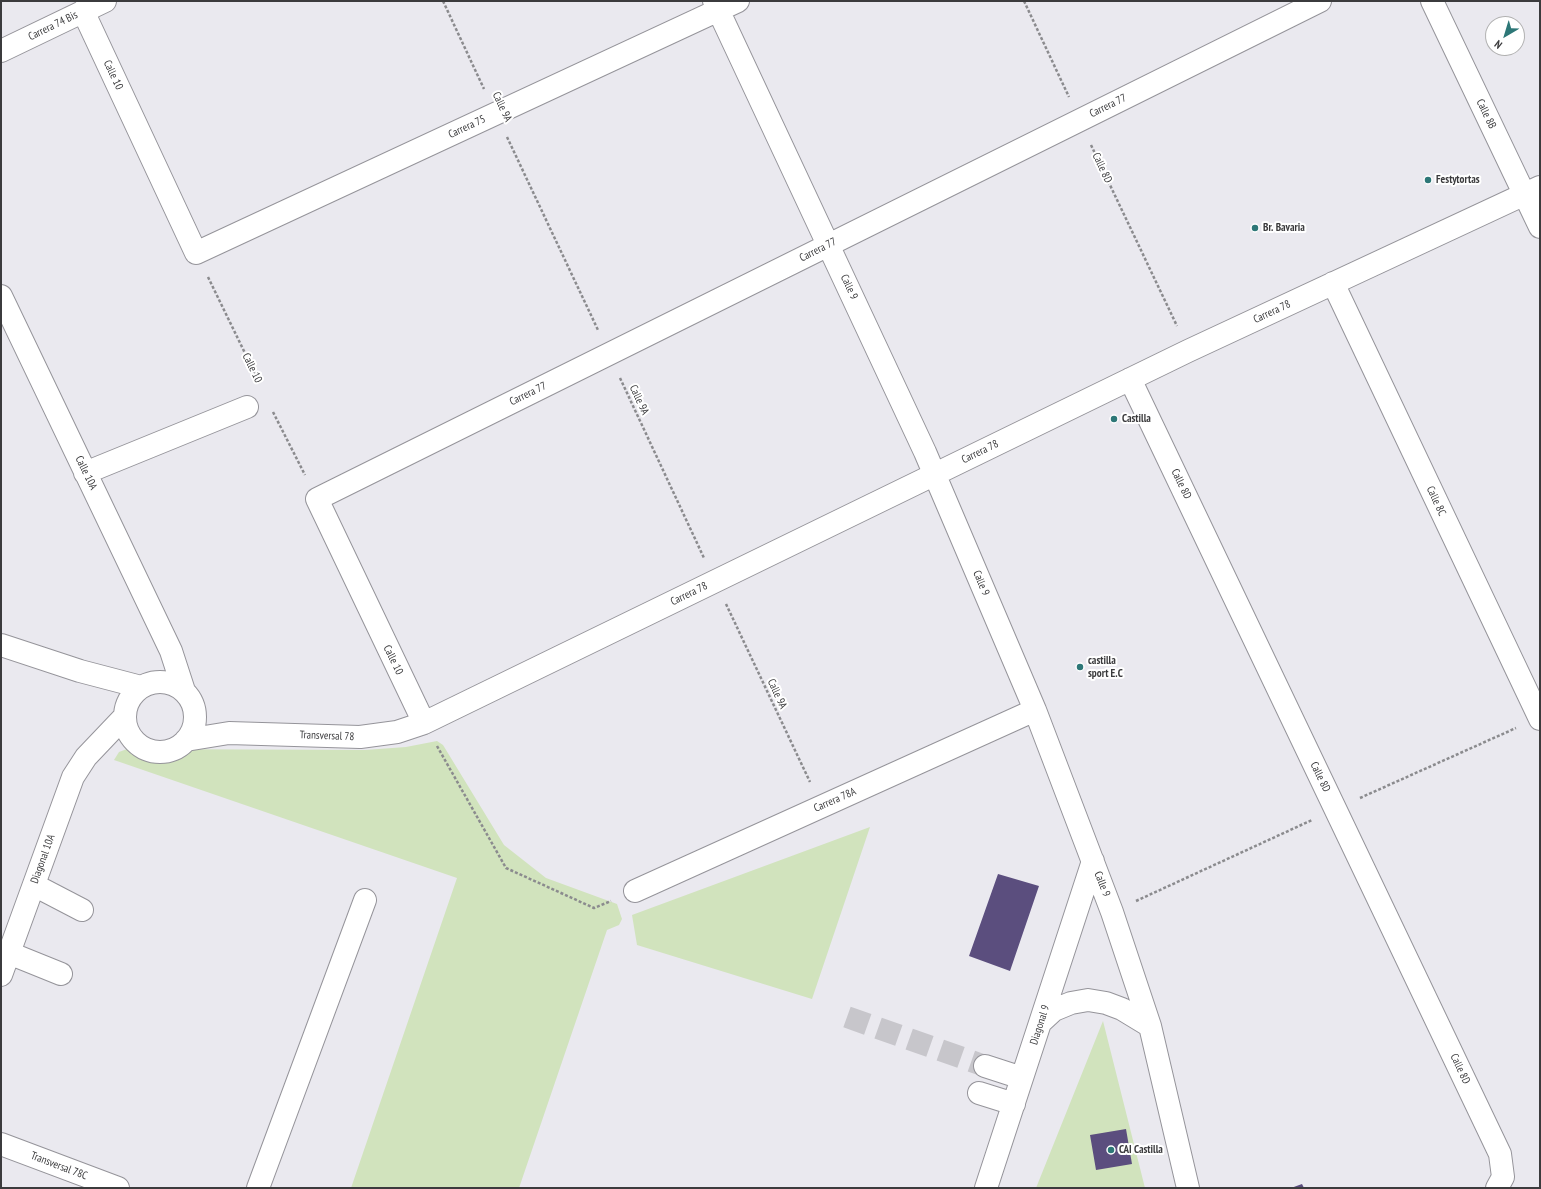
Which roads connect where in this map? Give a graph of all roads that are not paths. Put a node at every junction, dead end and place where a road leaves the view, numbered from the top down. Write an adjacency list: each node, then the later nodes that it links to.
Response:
1 (105, 1): 5 (street, Carrera 74 Bis)
2 (1320, 1): 9 (street, Carrera 77)
3 (1432, 1): 7 (street, Calle 8B)
4 (724, 4): 9 (street, Calle 9); 10 (street, Carrera 75)
5 (83, 12): 6 (street, Carrera 74 Bis); 10 (street, Calle 10)
6 (1, 51)
7 (1532, 191): 8 (street, Calle 8B); 11 (street, Carrera 78)
8 (1540, 227)
9 (829, 244): 16 (street, Calle 9); 17 (street, Carrera 77)
10 (196, 253)
11 (1333, 283): 13 (street, Carrera 78); 27 (street, Calle 8C)
12 (1, 296): 15 (street, Calle 10A)
13 (1130, 379): 16 (street, Carrera 78); 48 (street, Calle 8D)
14 (247, 407): 15 (street)
15 (86, 473): 19 (street, Calle 10A)
16 (935, 473): 25 (street, Calle 9); 28 (street, Carrera 78)
17 (316, 499): 28 (street, Calle 10)
18 (1, 645): 20 (street)
19 (170, 650): 21 (street); 23 (street, Calle 10A)
20 (80, 671): 22 (street); 24 (street)
21 (162, 682): 22 (street); 23 (street)
22 (141, 687): 24 (street)
23 (184, 691): 26 (street)
24 (126, 710): 31 (street); 32 (street, Diagonal 10A)
25 (1034, 710): 33 (street, Calle 9); 35 (street, Carrera 78A)
26 (195, 715): 29 (street, Transversal 78); 30 (street)
27 (1540, 719)
28 (424, 723): 29 (street, Transversal 78)
29 (229, 733): 30 (street, Transversal 78)
30 (186, 740): 31 (street)
31 (139, 745): 32 (street)
32 (94, 748): 34 (street, Diagonal 10A)
33 (1093, 861): 41 (street, Diagonal 9); 42 (street, Calle 9)
34 (34, 885): 37 (street); 38 (street, Diagonal 10A)
35 (635, 891)
36 (365, 900): 50 (street)
37 (82, 910)
38 (9, 953): 39 (street); 40 (street, Diagonal 10A)
39 (61, 974)
40 (1, 975)
41 (1041, 1022): 42 (street); 44 (street, Diagonal 9)
42 (1150, 1026): 52 (street, Calle 9)
43 (985, 1066): 44 (street)
44 (1022, 1078): 46 (street, Diagonal 9)
45 (979, 1093): 46 (street)
46 (1014, 1104): 51 (street, Diagonal 9)
47 (1, 1144): 49 (street, Transversal 78C)
48 (1500, 1182)
49 (118, 1188)
50 (258, 1188)
51 (986, 1188)
52 (1188, 1188)

